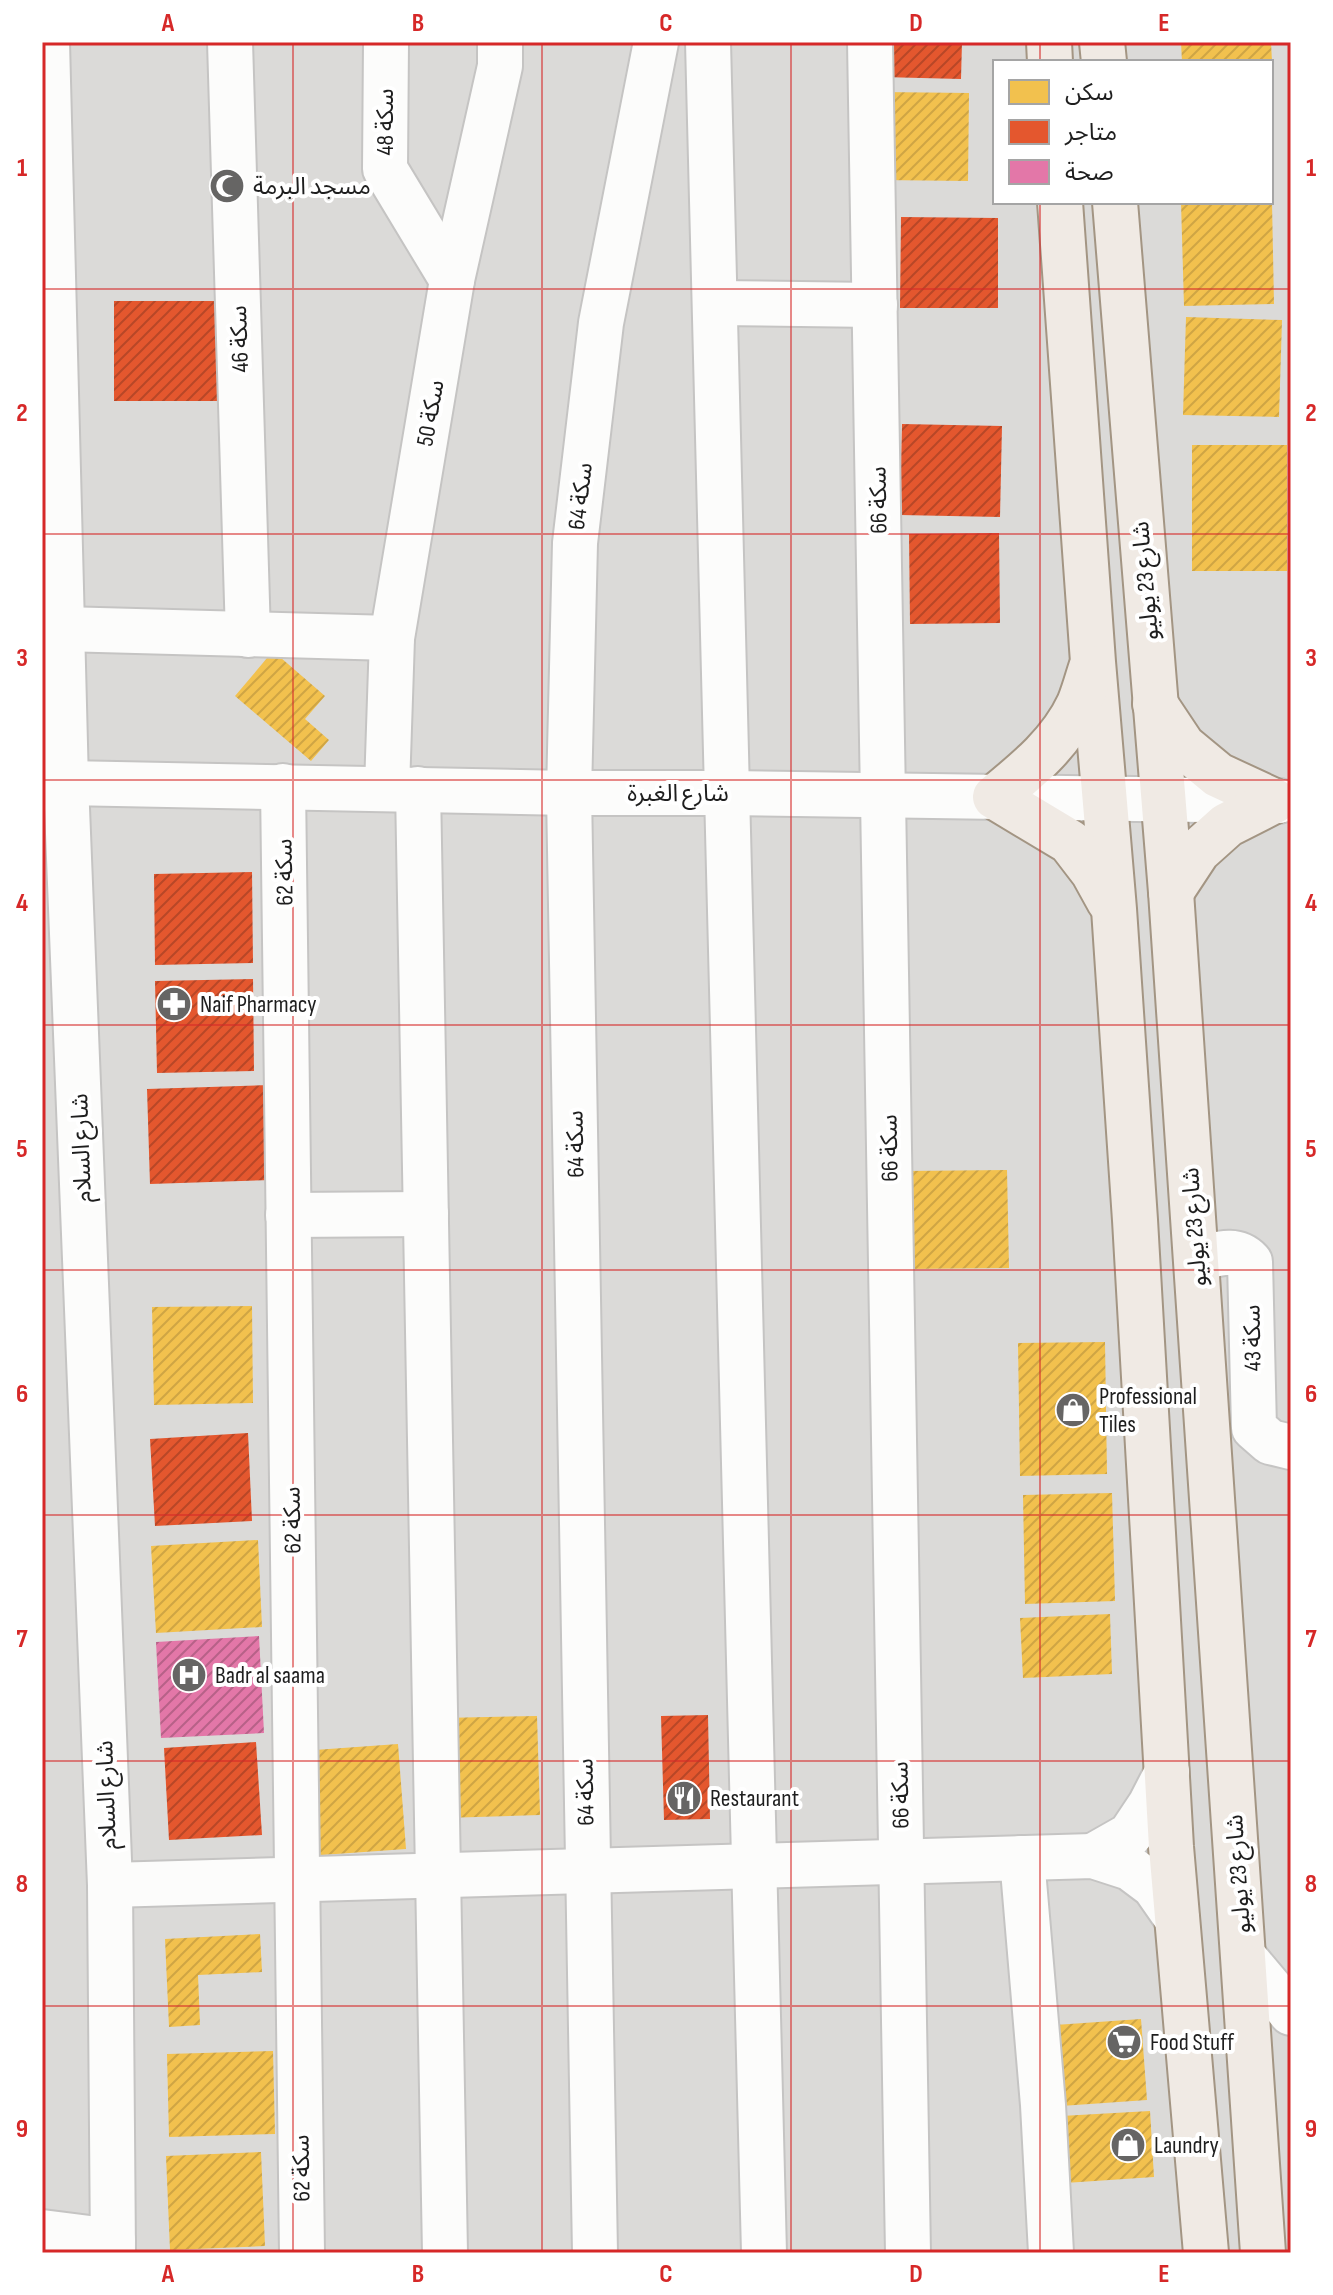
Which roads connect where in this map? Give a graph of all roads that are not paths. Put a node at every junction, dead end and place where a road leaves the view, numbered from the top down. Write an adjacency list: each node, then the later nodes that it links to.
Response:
1 (47, 42): 13 (street, شارع السلام)
2 (230, 42): 14 (street, سكة 46)
3 (386, 42): 10 (street, سكة 48)
4 (500, 42): 10 (street, سكة 50)
5 (656, 42): 21 (street, سكة 64)
6 (708, 42): 11 (street)
7 (870, 42): 12 (street, سكة 66)
8 (1060, 204): 16 (main road)
9 (1115, 204): 17 (main road, شارع 23 يوليو)
10 (452, 280): 15 (street, سكة 50)
11 (715, 303): 12 (street); 22 (street)
12 (875, 305): 23 (street, سكة 66)
13 (62, 629): 14 (street); 18 (street, شارع السلام)
14 (248, 635): 15 (street)
15 (392, 638): 20 (street, سكة 50)
16 (1093, 662): 24 (main road); 25 (main road)
17 (1155, 703): 26 (main road, شارع 23 يوليو); 27 (main road)
18 (66, 783): 19 (street, شارع الغبرة); 28 (street, شارع السلام)
19 (283, 786): 20 (street, شارع الغبرة); 32 (street, سكة 62)
20 (402, 788): 21 (street, شارع الغبرة); 31 (street, سكة 50)
21 (569, 793): 22 (street, شارع الغبرة); 40 (street, سكة 64)
22 (726, 793): 23 (street, شارع الغبرة); 39 (street)
23 (883, 795): 24 (street, شارع الغبرة); 38 (street, سكة 66)
24 (995, 797): 25 (street, شارع الغبرة); 30 (main road)
25 (1104, 799): 26 (street, شارع الغبرة); 30 (main road)
26 (1164, 801): 27 (street, شارع الغبرة); 29 (main road, شارع 23 يوليو)
27 (1282, 801): 29 (main road)
28 (56, 892): 43 (street, شارع السلام)
29 (1171, 892): 33 (main road, شارع 23 يوليو)
30 (1114, 909): 35 (main road)
31 (426, 1214): 32 (street); 41 (street, سكة 50)
32 (288, 1215): 42 (street, سكة 62)
33 (1197, 1259): 34 (street, سكة 43); 45 (main road, شارع 23 يوليو)
34 (1291, 1447)
35 (1167, 1772): 36 (street); 44 (main road)
36 (1093, 1856): 37 (street); 44 (street)
37 (1022, 1858): 38 (street); 54 (street)
38 (901, 1861): 39 (street); 53 (street, سكة 66)
39 (754, 1865): 40 (street); 52 (street)
40 (587, 1870): 41 (street); 51 (street, سكة 64)
41 (438, 1875): 42 (street); 50 (street, سكة 50)
42 (297, 1879): 43 (street); 49 (street, سكة 62)
43 (110, 1885): 48 (street, شارع السلام)
44 (1177, 1919): 55 (main road)
45 (1244, 1957): 46 (street); 56 (main road, شارع 23 يوليو)
46 (1291, 2013)
47 (42, 2232): 48 (street)
48 (113, 2247)
49 (302, 2253)
50 (445, 2253)
51 (595, 2253)
52 (764, 2253)
53 (908, 2253)
54 (1051, 2253)
55 (1206, 2253)
56 (1263, 2253)

